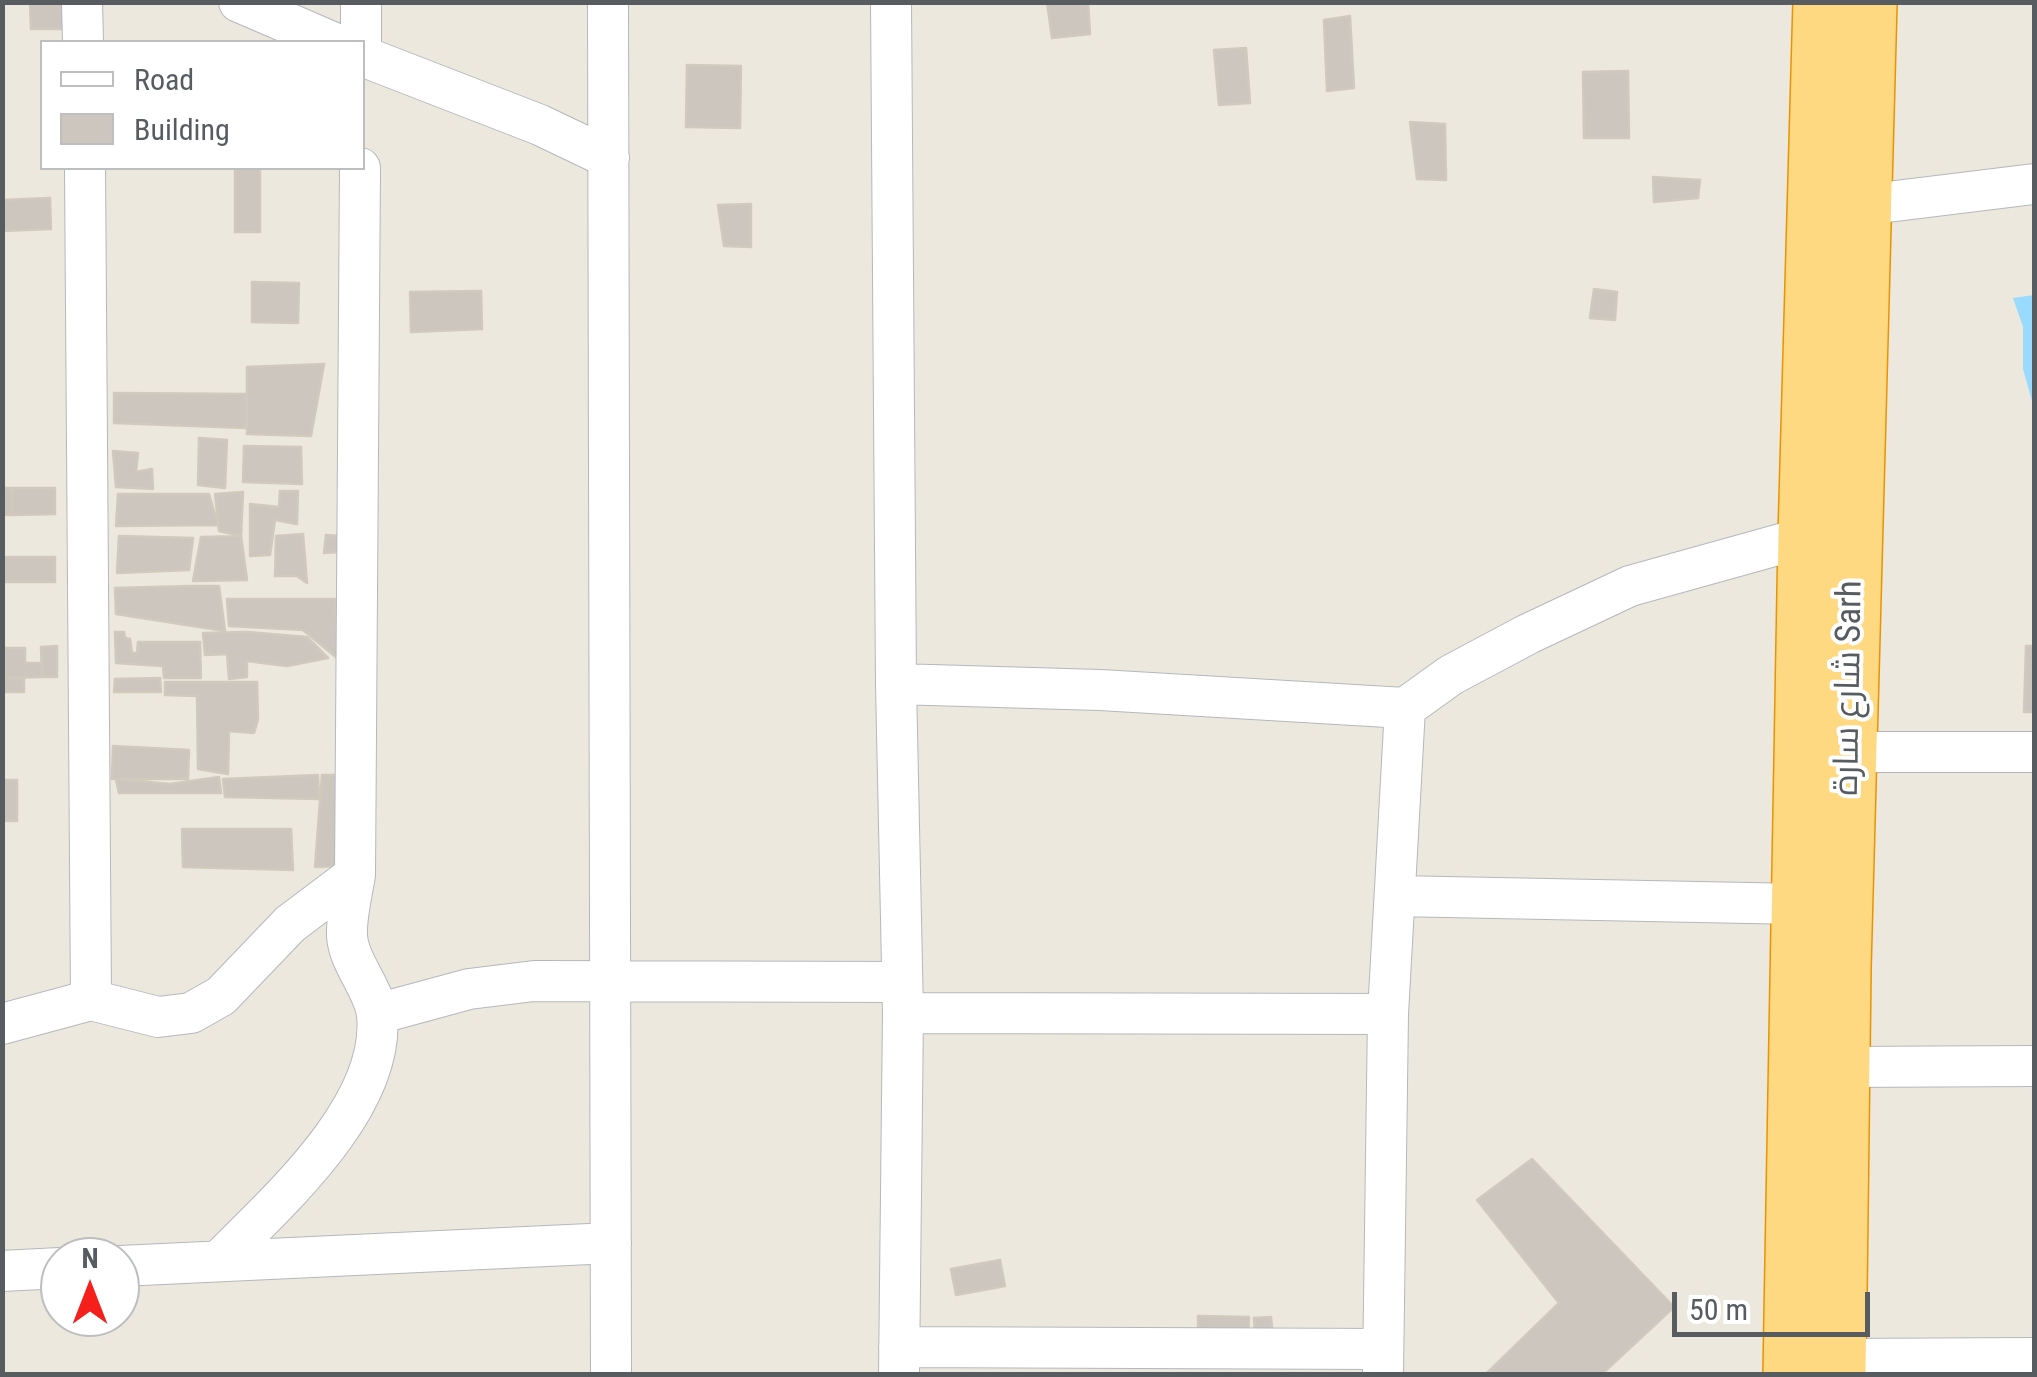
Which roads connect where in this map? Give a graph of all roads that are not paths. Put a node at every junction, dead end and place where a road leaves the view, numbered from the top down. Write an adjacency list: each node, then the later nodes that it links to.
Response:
1 (82, 2): 8 (street)
2 (239, 2): 9 (street)
3 (361, 2): 10 (street)
4 (608, 2): 12 (street)
5 (891, 2): 18 (street)
6 (1822, 2): 17 (highway, شارع سارة Sarh)
7 (1869, 2): 16 (highway, شارع سارة Sarh)
8 (83, 40)
9 (327, 40)
10 (361, 40)
11 (365, 57): 12 (street)
12 (608, 158): 25 (street)
13 (85, 170): 27 (street)
14 (360, 170): 22 (street)
15 (2034, 184): 16 (street)
16 (1863, 204): 20 (highway, شارع سارة Sarh)
17 (1806, 537): 19 (street); 24 (highway, شارع سارة Sarh)
18 (896, 684): 19 (street); 26 (street)
19 (1405, 708): 23 (street)
20 (1848, 752): 21 (street); 32 (highway, شارع سارة Sarh)
21 (2034, 752)
22 (355, 875): 27 (street); 28 (street)
23 (1395, 896): 24 (street); 29 (street)
24 (1798, 904): 42 (highway, شارع سارة Sarh)
25 (612, 982): 26 (street); 28 (street); 33 (street)
26 (902, 997): 29 (street); 39 (street)
27 (91, 1000): 30 (street)
28 (377, 1014): 34 (street)
29 (1388, 1014): 41 (street)
30 (2, 1024)
31 (2034, 1066): 32 (street)
32 (1842, 1067): 42 (highway, شارع سارة Sarh)
33 (611, 1243): 34 (street); 43 (street)
34 (219, 1261): 35 (street)
35 (140, 1265)
36 (40, 1269): 37 (street)
37 (2, 1271)
38 (2034, 1358): 42 (street)
39 (899, 1361): 40 (street)
40 (1193, 1362): 41 (street)
41 (1383, 1362)
42 (1823, 1370)
43 (611, 1374)

